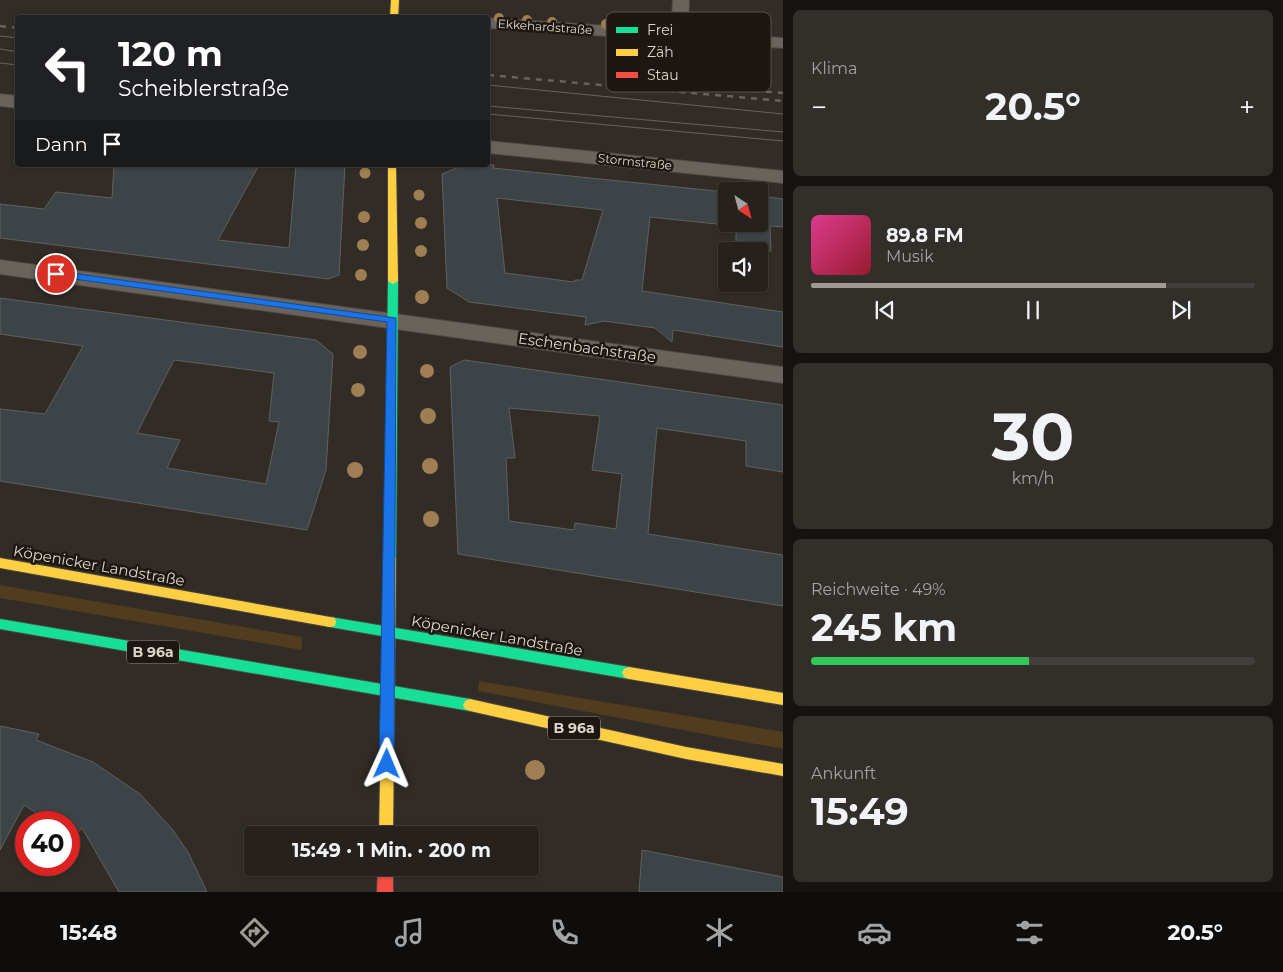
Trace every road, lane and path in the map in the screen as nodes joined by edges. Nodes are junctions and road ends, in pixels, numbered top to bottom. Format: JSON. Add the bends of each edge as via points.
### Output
{"nodes":[{"id":1,"x":395,"y":0,"type":"edge"},
{"id":2,"x":395,"y":15,"type":"edge"},
{"id":3,"x":490,"y":24,"type":"edge"},
{"id":4,"x":606,"y":31,"type":"edge"},
{"id":5,"x":0,"y":100,"type":"edge"},
{"id":6,"x":15,"y":102,"type":"edge"},
{"id":7,"x":490,"y":147,"type":"edge"},
{"id":8,"x":392,"y":167,"type":"edge"},
{"id":9,"x":783,"y":177,"type":"edge"},
{"id":10,"x":0,"y":267,"type":"edge"},
{"id":11,"x":392,"y":320,"type":"junction"},
{"id":12,"x":783,"y":375,"type":"edge"},
{"id":13,"x":0,"y":563,"type":"edge"},
{"id":14,"x":0,"y":624,"type":"edge"},
{"id":15,"x":388,"y":632,"type":"junction"},
{"id":16,"x":388,"y":691,"type":"junction"},
{"id":17,"x":783,"y":700,"type":"edge"},
{"id":18,"x":783,"y":770,"type":"edge"},
{"id":19,"x":386,"y":826,"type":"edge"},
{"id":20,"x":386,"y":876,"type":"edge"},
{"id":21,"x":385,"y":892,"type":"edge"}],
"edges":[{"from":1,"to":2,"type":"main road"},
{"from":3,"to":4,"type":"street","name":"Ekkehardstraße"},
{"from":5,"to":6,"type":"street"},
{"from":7,"to":9,"type":"street","name":"Stormstraße"},
{"from":8,"to":11,"type":"main road"},
{"from":10,"to":11,"type":"street","name":"Eschenbachstraße"},
{"from":11,"to":12,"type":"street","name":"Eschenbachstraße"},
{"from":11,"to":15,"type":"main road"},
{"from":13,"to":15,"type":"main road","name":"Köpenicker Landstraße"},
{"from":14,"to":16,"type":"main road","number":"B 96a"},
{"from":15,"to":16,"type":"main road"},
{"from":15,"to":17,"type":"main road","name":"Köpenicker Landstraße"},
{"from":16,"to":18,"type":"main road","number":"B 96a"},
{"from":16,"to":19,"type":"main road"},
{"from":20,"to":21,"type":"main road"}]}
